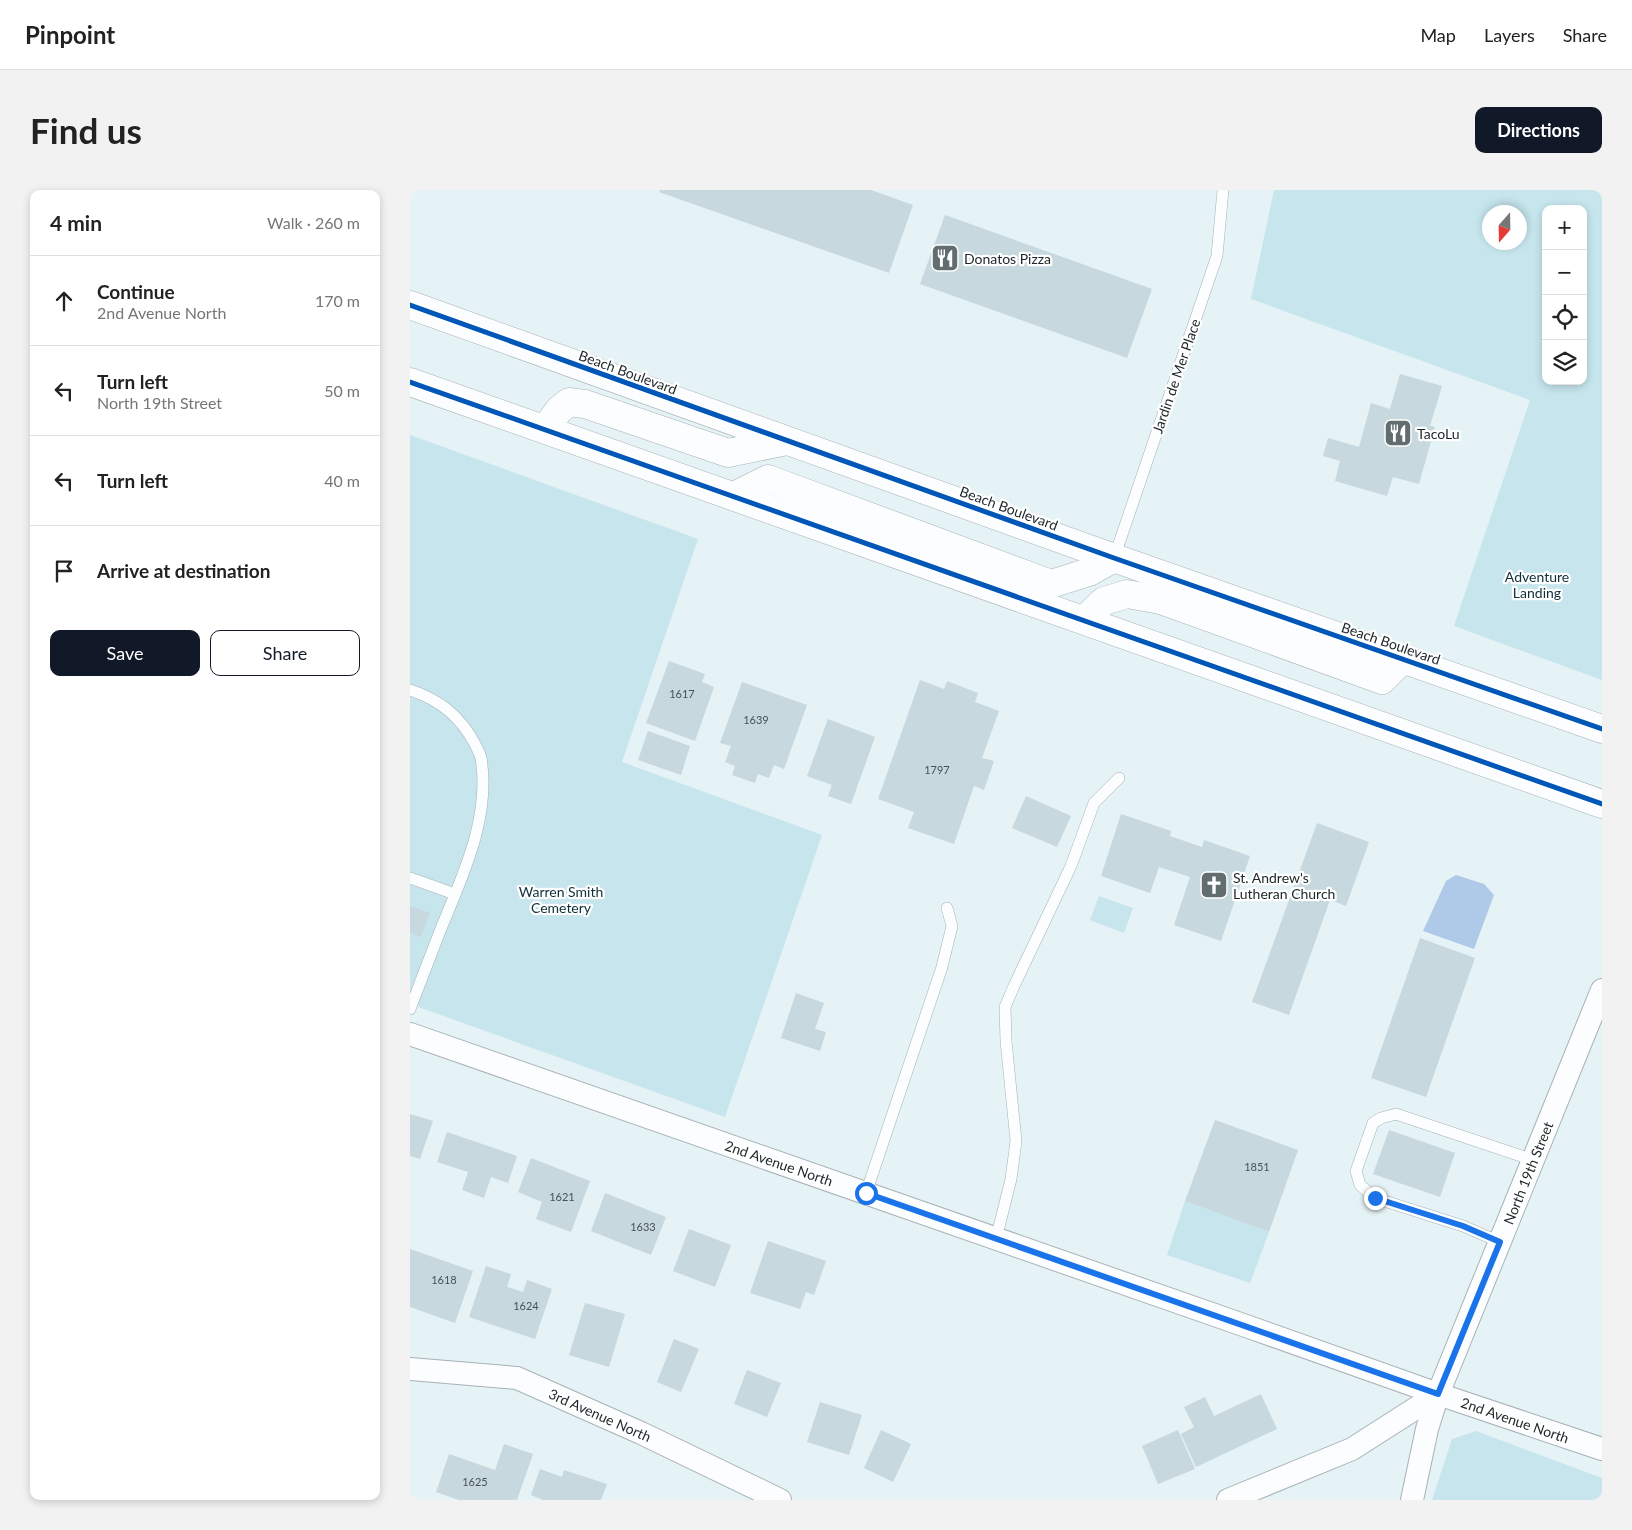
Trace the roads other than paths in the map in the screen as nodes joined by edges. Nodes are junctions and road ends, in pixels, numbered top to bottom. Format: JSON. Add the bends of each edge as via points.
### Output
{"nodes":[{"id":1,"x":1223,"y":190,"type":"edge"},
{"id":2,"x":410,"y":305,"type":"edge"},
{"id":3,"x":410,"y":382,"type":"edge"},
{"id":4,"x":545,"y":430,"type":"junction"},
{"id":5,"x":788,"y":441,"type":"junction"},
{"id":6,"x":734,"y":496,"type":"junction"},
{"id":7,"x":1114,"y":558,"type":"junction"},
{"id":8,"x":1084,"y":620,"type":"junction"},
{"id":9,"x":1404,"y":659,"type":"junction"},
{"id":10,"x":410,"y":690,"type":"edge"},
{"id":11,"x":1602,"y":729,"type":"edge"},
{"id":12,"x":1118,"y":778,"type":"dead end"},
{"id":13,"x":1602,"y":804,"type":"edge"},
{"id":14,"x":410,"y":878,"type":"edge"},
{"id":15,"x":455,"y":894,"type":"junction"},
{"id":16,"x":947,"y":908,"type":"dead end"},
{"id":17,"x":1602,"y":990,"type":"edge"},
{"id":18,"x":410,"y":1009,"type":"edge"},
{"id":19,"x":410,"y":1034,"type":"edge"},
{"id":20,"x":1534,"y":1160,"type":"junction"},
{"id":21,"x":866,"y":1193,"type":"junction"},
{"id":22,"x":996,"y":1239,"type":"junction"},
{"id":23,"x":1500,"y":1242,"type":"junction"},
{"id":24,"x":410,"y":1369,"type":"edge"},
{"id":25,"x":1438,"y":1394,"type":"junction"},
{"id":26,"x":1602,"y":1449,"type":"edge"},
{"id":27,"x":780,"y":1500,"type":"edge"},
{"id":28,"x":1228,"y":1500,"type":"edge"},
{"id":29,"x":1412,"y":1500,"type":"edge"}],
"edges":[{"from":1,"to":7,"type":"lane","name":"Jardin de Mer Place","via":[[1217,256]]},
{"from":2,"to":5,"type":"highway","name":"Beach Boulevard"},
{"from":3,"to":4,"type":"highway"},
{"from":4,"to":5,"type":"highway","via":[[558,410],[569,402],[586,404],[728,453]]},
{"from":4,"to":6,"type":"highway"},
{"from":5,"to":7,"type":"highway","name":"Beach Boulevard"},
{"from":6,"to":7,"type":"highway","via":[[768,479],[1052,584],[1089,572]]},
{"from":6,"to":8,"type":"highway"},
{"from":7,"to":9,"type":"highway","name":"Beach Boulevard"},
{"from":8,"to":9,"type":"highway","via":[[1104,601],[1127,594],[1161,600],[1382,680]]},
{"from":8,"to":13,"type":"highway"},
{"from":9,"to":11,"type":"highway","name":"Beach Boulevard"},
{"from":10,"to":15,"type":"lane","via":[[450,710],[468,731],[481,756],[482,784],[476,836]]},
{"from":12,"to":22,"type":"lane","via":[[1094,803],[1071,866],[1006,1007],[1006,1041],[1016,1141],[1012,1179]]},
{"from":14,"to":15,"type":"lane"},
{"from":15,"to":18,"type":"lane"},
{"from":16,"to":21,"type":"lane","via":[[952,926],[942,967]]},
{"from":17,"to":20,"type":"street","name":"North 19th Street"},
{"from":19,"to":21,"type":"street","name":"2nd Avenue North"},
{"from":20,"to":23,"type":"street","name":"North 19th Street"},
{"from":20,"to":23,"type":"lane","via":[[1396,1114],[1373,1123],[1356,1171],[1360,1185],[1375,1198],[1463,1226]]},
{"from":21,"to":22,"type":"street","name":"2nd Avenue North"},
{"from":22,"to":25,"type":"street","name":"2nd Avenue North"},
{"from":23,"to":25,"type":"street","name":"North 19th Street"},
{"from":24,"to":27,"type":"street","name":"3rd Avenue North","via":[[517,1378]]},
{"from":25,"to":26,"type":"street","name":"2nd Avenue North"},
{"from":25,"to":28,"type":"street","via":[[1352,1449]]},
{"from":25,"to":29,"type":"street","name":"North 19th Street"}]}
